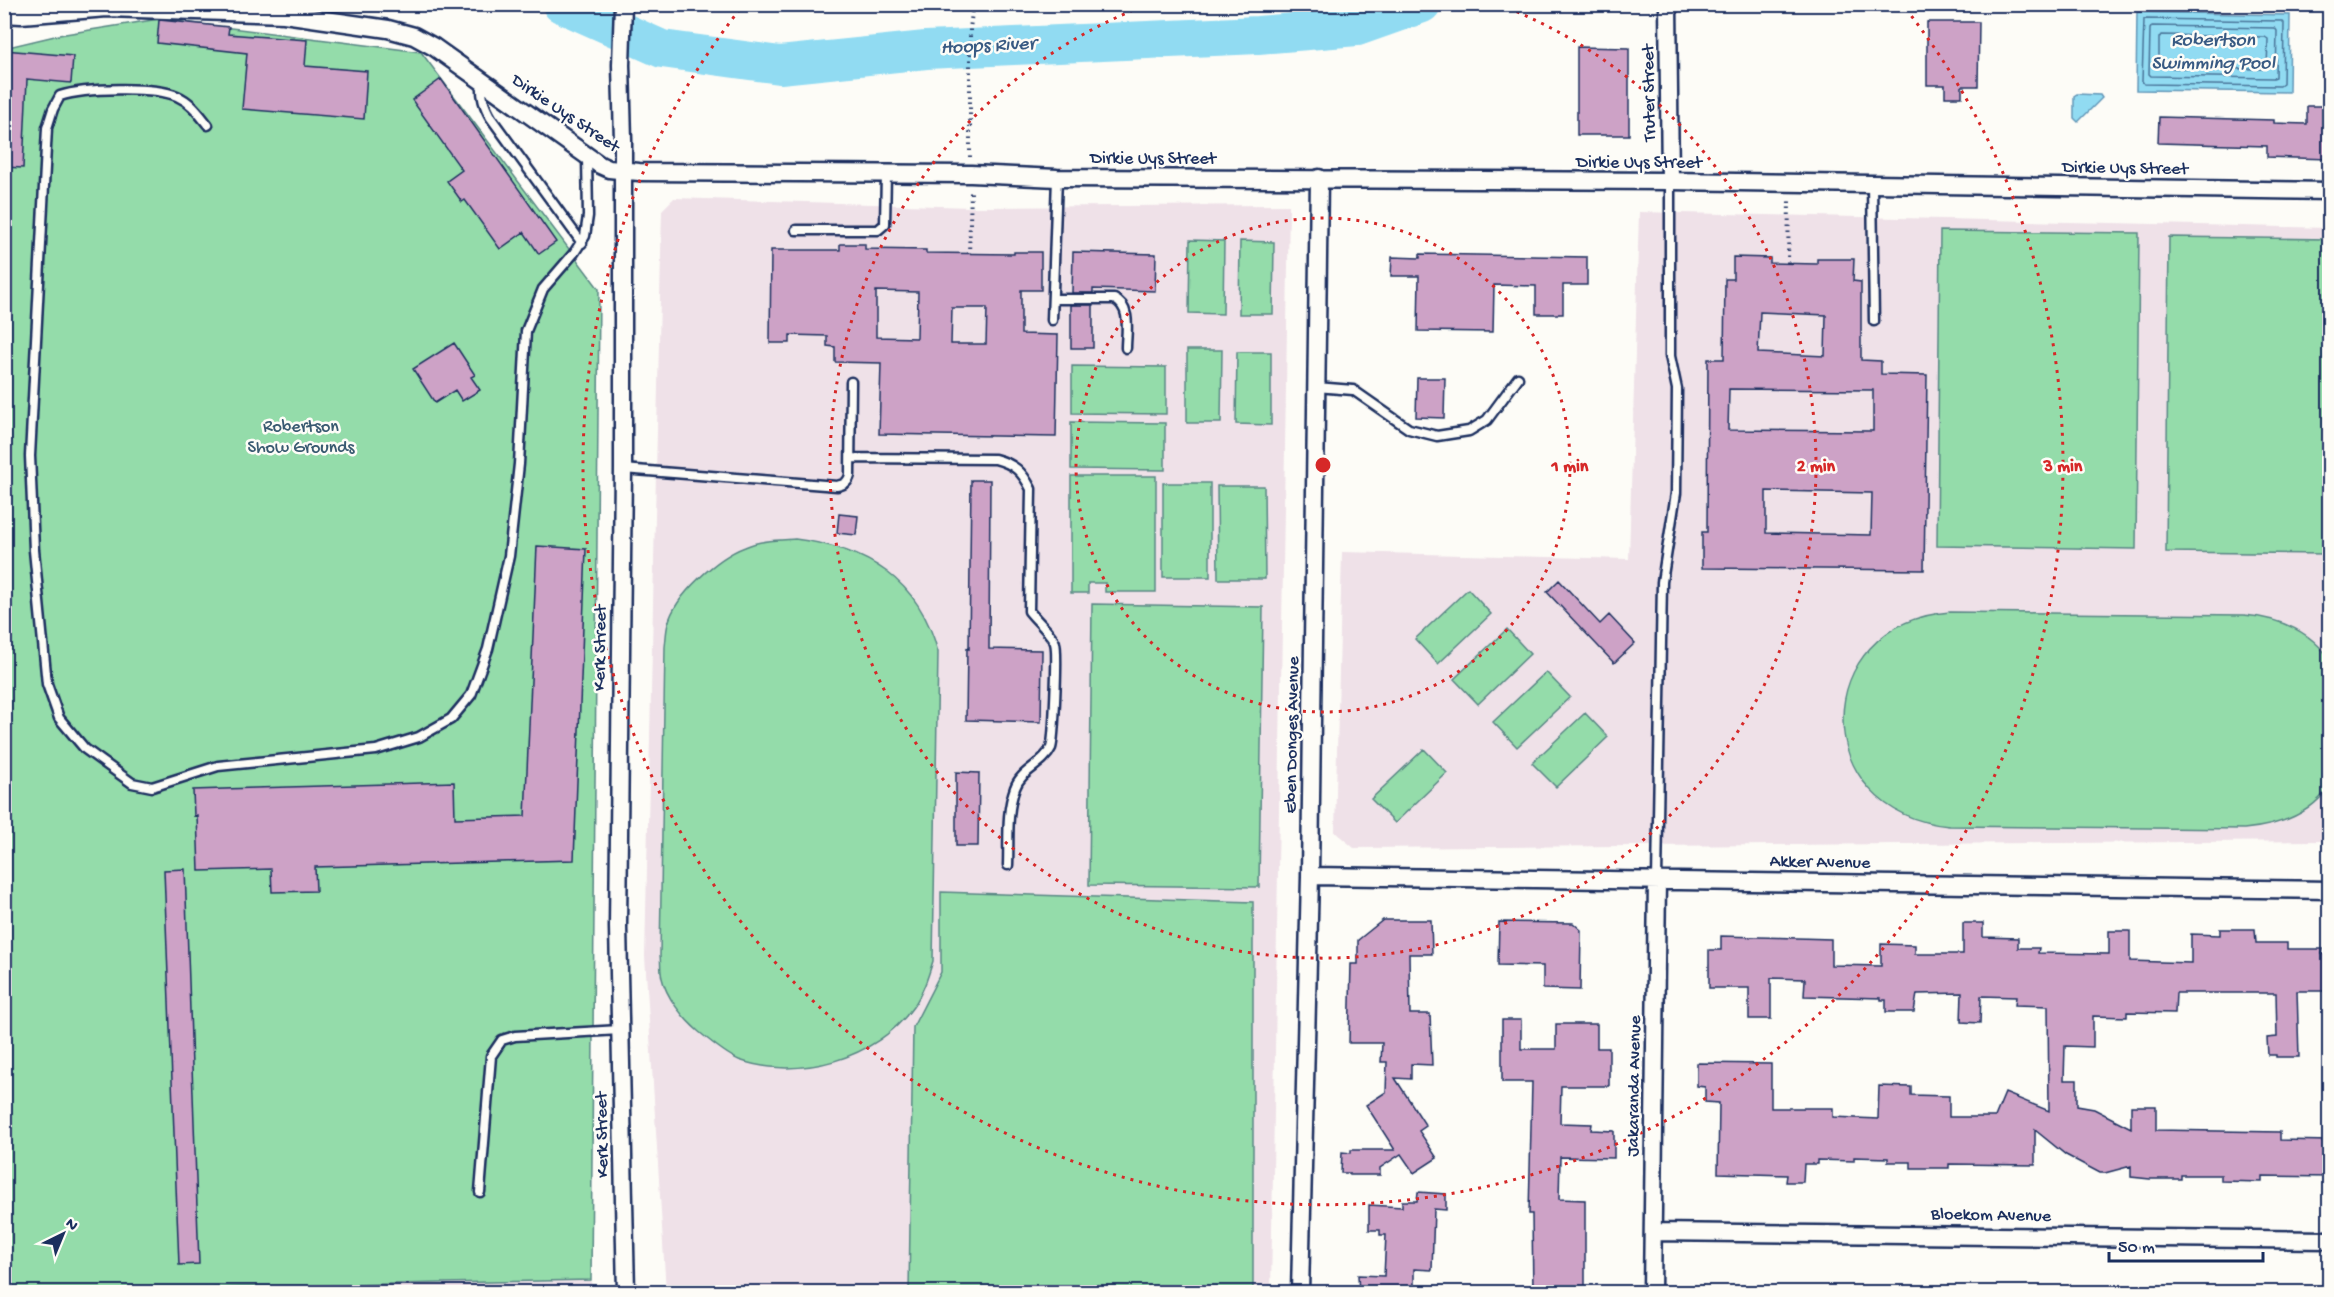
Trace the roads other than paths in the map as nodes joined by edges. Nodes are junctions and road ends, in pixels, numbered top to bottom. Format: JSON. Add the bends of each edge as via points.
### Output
{"nodes":[{"id":1,"x":623,"y":4,"type":"edge"},
{"id":2,"x":1668,"y":4,"type":"edge"},
{"id":3,"x":284,"y":9,"type":"edge"},
{"id":4,"x":13,"y":15,"type":"edge"},
{"id":5,"x":4,"y":25,"type":"edge"},
{"id":6,"x":482,"y":82,"type":"junction"},
{"id":7,"x":208,"y":125,"type":"dead end"},
{"id":8,"x":587,"y":156,"type":"junction"},
{"id":9,"x":623,"y":171,"type":"junction"},
{"id":10,"x":886,"y":174,"type":"junction"},
{"id":11,"x":1057,"y":178,"type":"junction"},
{"id":12,"x":1319,"y":178,"type":"junction"},
{"id":13,"x":1670,"y":181,"type":"junction"},
{"id":14,"x":1872,"y":184,"type":"junction"},
{"id":15,"x":2330,"y":191,"type":"edge"},
{"id":16,"x":795,"y":230,"type":"dead end"},
{"id":17,"x":582,"y":243,"type":"junction"},
{"id":18,"x":1053,"y":299,"type":"junction"},
{"id":19,"x":1052,"y":320,"type":"dead end"},
{"id":20,"x":1874,"y":321,"type":"dead end"},
{"id":21,"x":1126,"y":348,"type":"dead end"},
{"id":22,"x":1518,"y":378,"type":"dead end"},
{"id":23,"x":851,"y":382,"type":"dead end"},
{"id":24,"x":1316,"y":387,"type":"junction"},
{"id":25,"x":851,"y":458,"type":"junction"},
{"id":26,"x":623,"y":469,"type":"junction"},
{"id":27,"x":1008,"y":865,"type":"dead end"},
{"id":28,"x":1310,"y":876,"type":"junction"},
{"id":29,"x":1657,"y":880,"type":"junction"},
{"id":30,"x":2330,"y":890,"type":"edge"},
{"id":31,"x":620,"y":1030,"type":"junction"},
{"id":32,"x":480,"y":1192,"type":"dead end"},
{"id":33,"x":1653,"y":1232,"type":"junction"},
{"id":34,"x":2330,"y":1240,"type":"edge"},
{"id":35,"x":626,"y":1293,"type":"edge"},
{"id":36,"x":1300,"y":1293,"type":"edge"},
{"id":37,"x":1652,"y":1293,"type":"edge"}],
"edges":[{"from":1,"to":9,"type":"street","name":"Kerk Street"},
{"from":2,"to":13,"type":"street","name":"Truter Street"},
{"from":3,"to":4,"type":"street","name":"Dirkie Uys Street","via":[[107,8]]},
{"from":3,"to":6,"type":"street","name":"Dirkie Uys Street","via":[[414,36]]},
{"from":4,"to":5,"type":"street","name":"Dirkie Uys Street"},
{"from":6,"to":8,"type":"street","name":"Dirkie Uys Street"},
{"from":6,"to":17,"type":"lane","via":[[483,105],[491,118]]},
{"from":7,"to":17,"type":"lane","via":[[191,104],[149,90],[60,96],[47,128],[30,456],[34,550],[47,684],[59,718],[71,735],[106,767],[132,783],[152,787],[218,766],[376,750],[419,737],[452,718],[471,695],[488,649],[509,556],[519,464],[526,331],[543,289]]},
{"from":8,"to":9,"type":"street","name":"Dirkie Uys Street","via":[[609,169]]},
{"from":8,"to":17,"type":"lane","via":[[588,216]]},
{"from":9,"to":10,"type":"street","name":"Dirkie Uys Street"},
{"from":9,"to":26,"type":"street","name":"Kerk Street"},
{"from":10,"to":11,"type":"street","name":"Dirkie Uys Street"},
{"from":10,"to":16,"type":"lane","via":[[882,228]]},
{"from":11,"to":12,"type":"street","name":"Dirkie Uys Street"},
{"from":11,"to":18,"type":"lane"},
{"from":12,"to":13,"type":"street","name":"Dirkie Uys Street"},
{"from":12,"to":24,"type":"street","name":"Eben Donges Avenue"},
{"from":13,"to":14,"type":"street","name":"Dirkie Uys Street"},
{"from":13,"to":29,"type":"lane","via":[[1670,356],[1677,389],[1676,493],[1662,582]]},
{"from":14,"to":15,"type":"street","name":"Dirkie Uys Street"},
{"from":14,"to":20,"type":"lane"},
{"from":18,"to":19,"type":"lane"},
{"from":18,"to":21,"type":"lane","via":[[1119,301],[1126,311]]},
{"from":22,"to":24,"type":"lane","via":[[1487,420],[1469,430],[1445,435],[1409,429],[1353,390]]},
{"from":23,"to":25,"type":"lane"},
{"from":24,"to":28,"type":"street","name":"Eben Donges Avenue"},
{"from":25,"to":26,"type":"lane","via":[[849,481],[837,486]]},
{"from":25,"to":27,"type":"lane","via":[[995,459],[1012,464],[1031,489],[1029,611],[1055,640],[1057,656],[1052,747],[1015,785],[1009,809]]},
{"from":26,"to":31,"type":"street","name":"Kerk Street"},
{"from":28,"to":29,"type":"street","name":"Akker Avenue"},
{"from":28,"to":36,"type":"street","name":"Eben Donges Avenue"},
{"from":29,"to":30,"type":"street","name":"Akker Avenue"},
{"from":29,"to":33,"type":"street","name":"Jakaranda Avenue"},
{"from":31,"to":32,"type":"lane","via":[[502,1040],[491,1056]]},
{"from":31,"to":35,"type":"street","name":"Kerk Street"},
{"from":33,"to":34,"type":"street","name":"Bloekom Avenue"},
{"from":33,"to":37,"type":"street","name":"Jakaranda Avenue"}]}
